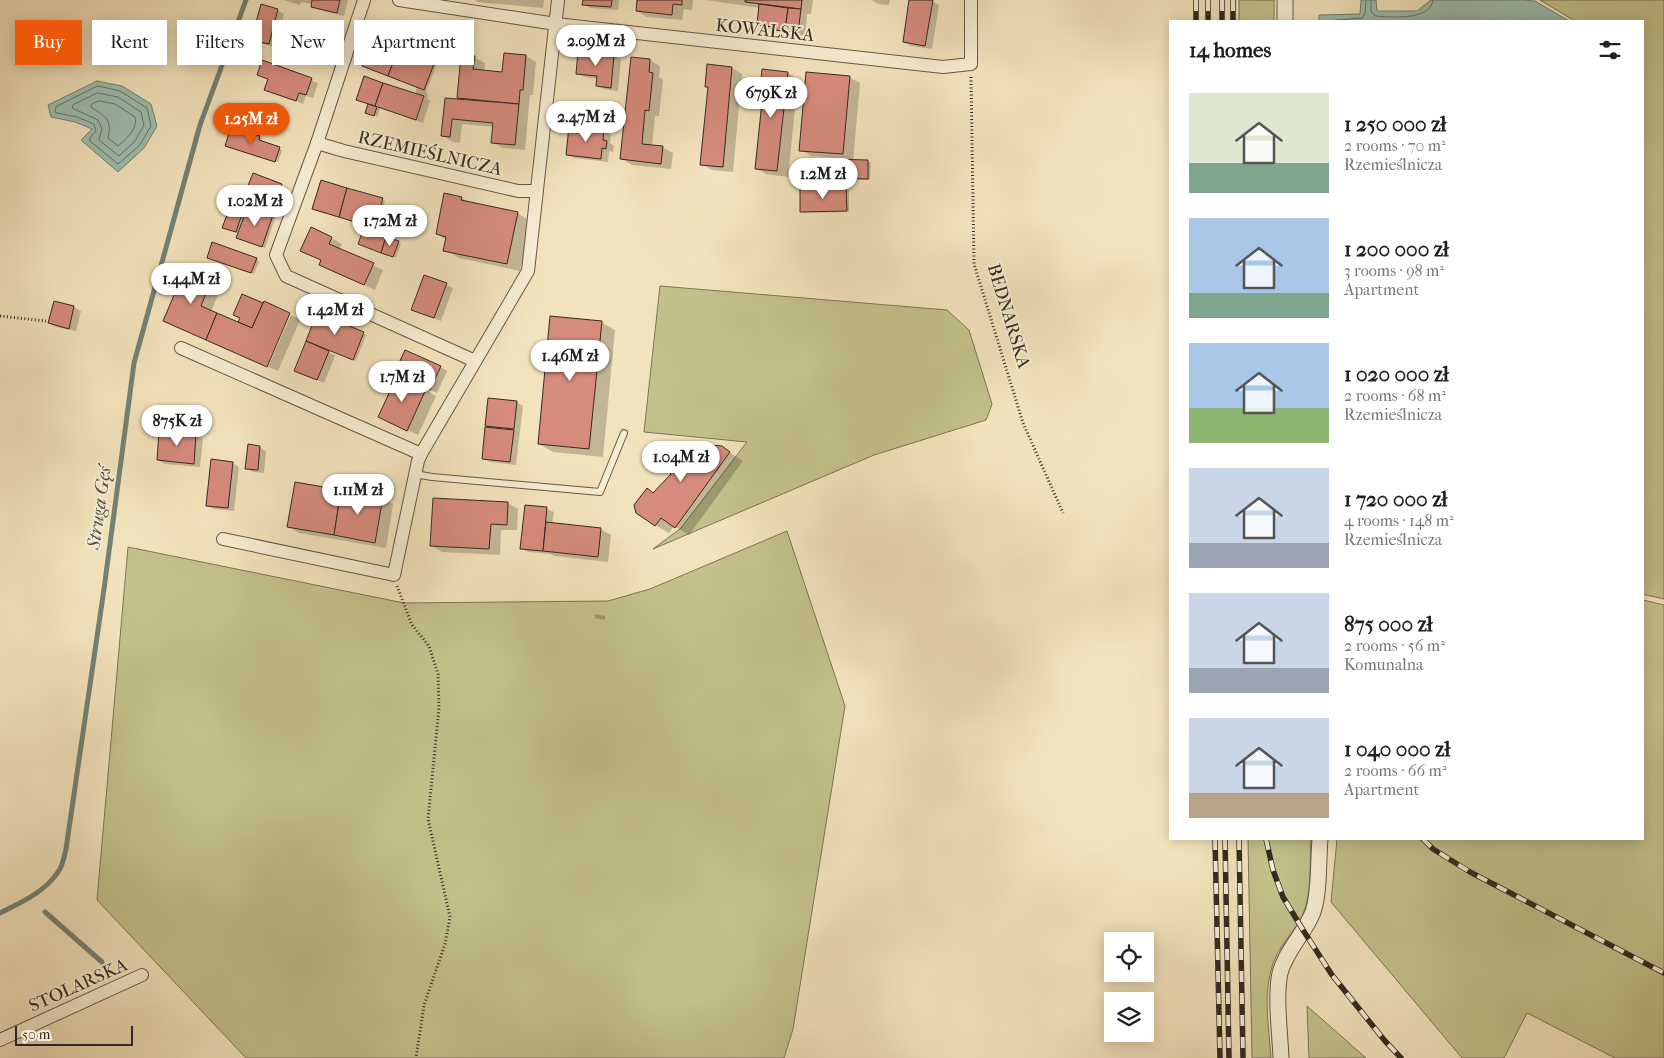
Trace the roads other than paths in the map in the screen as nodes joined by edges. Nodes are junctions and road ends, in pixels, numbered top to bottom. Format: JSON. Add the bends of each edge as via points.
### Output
{"nodes":[{"id":1,"x":364,"y":0,"type":"edge"},
{"id":2,"x":398,"y":0,"type":"edge"},
{"id":3,"x":558,"y":0,"type":"edge"},
{"id":4,"x":971,"y":0,"type":"edge"},
{"id":5,"x":1285,"y":0,"type":"edge"},
{"id":6,"x":1285,"y":20,"type":"edge"},
{"id":7,"x":556,"y":24,"type":"junction"},
{"id":8,"x":318,"y":143,"type":"junction"},
{"id":9,"x":537,"y":191,"type":"junction"},
{"id":10,"x":181,"y":348,"type":"dead end"},
{"id":11,"x":475,"y":360,"type":"junction"},
{"id":12,"x":624,"y":433,"type":"dead end"},
{"id":13,"x":420,"y":454,"type":"junction"},
{"id":14,"x":415,"y":474,"type":"junction"},
{"id":15,"x":223,"y":539,"type":"dead end"},
{"id":16,"x":1320,"y":840,"type":"edge"},
{"id":17,"x":142,"y":976,"type":"dead end"},
{"id":18,"x":0,"y":1040,"type":"edge"},
{"id":19,"x":1281,"y":1058,"type":"edge"}],
"edges":[{"from":1,"to":8,"type":"street"},
{"from":2,"to":7,"type":"street"},
{"from":3,"to":7,"type":"street"},
{"from":4,"to":7,"type":"street","name":"KOWALSKA","via":[[971,64],[943,67]]},
{"from":5,"to":6,"type":"street"},
{"from":7,"to":9,"type":"street"},
{"from":8,"to":9,"type":"street","name":"RZEMIEŚLNICZA","via":[[508,188]]},
{"from":8,"to":11,"type":"street","via":[[276,255],[286,276]]},
{"from":9,"to":11,"type":"street","via":[[528,271]]},
{"from":10,"to":13,"type":"street"},
{"from":11,"to":13,"type":"street"},
{"from":12,"to":14,"type":"lane","via":[[600,492]]},
{"from":13,"to":14,"type":"street"},
{"from":14,"to":15,"type":"street","via":[[394,575]]},
{"from":16,"to":19,"type":"street","via":[[1312,912],[1280,972]]},
{"from":17,"to":18,"type":"street","name":"STOLARSKA"}]}
